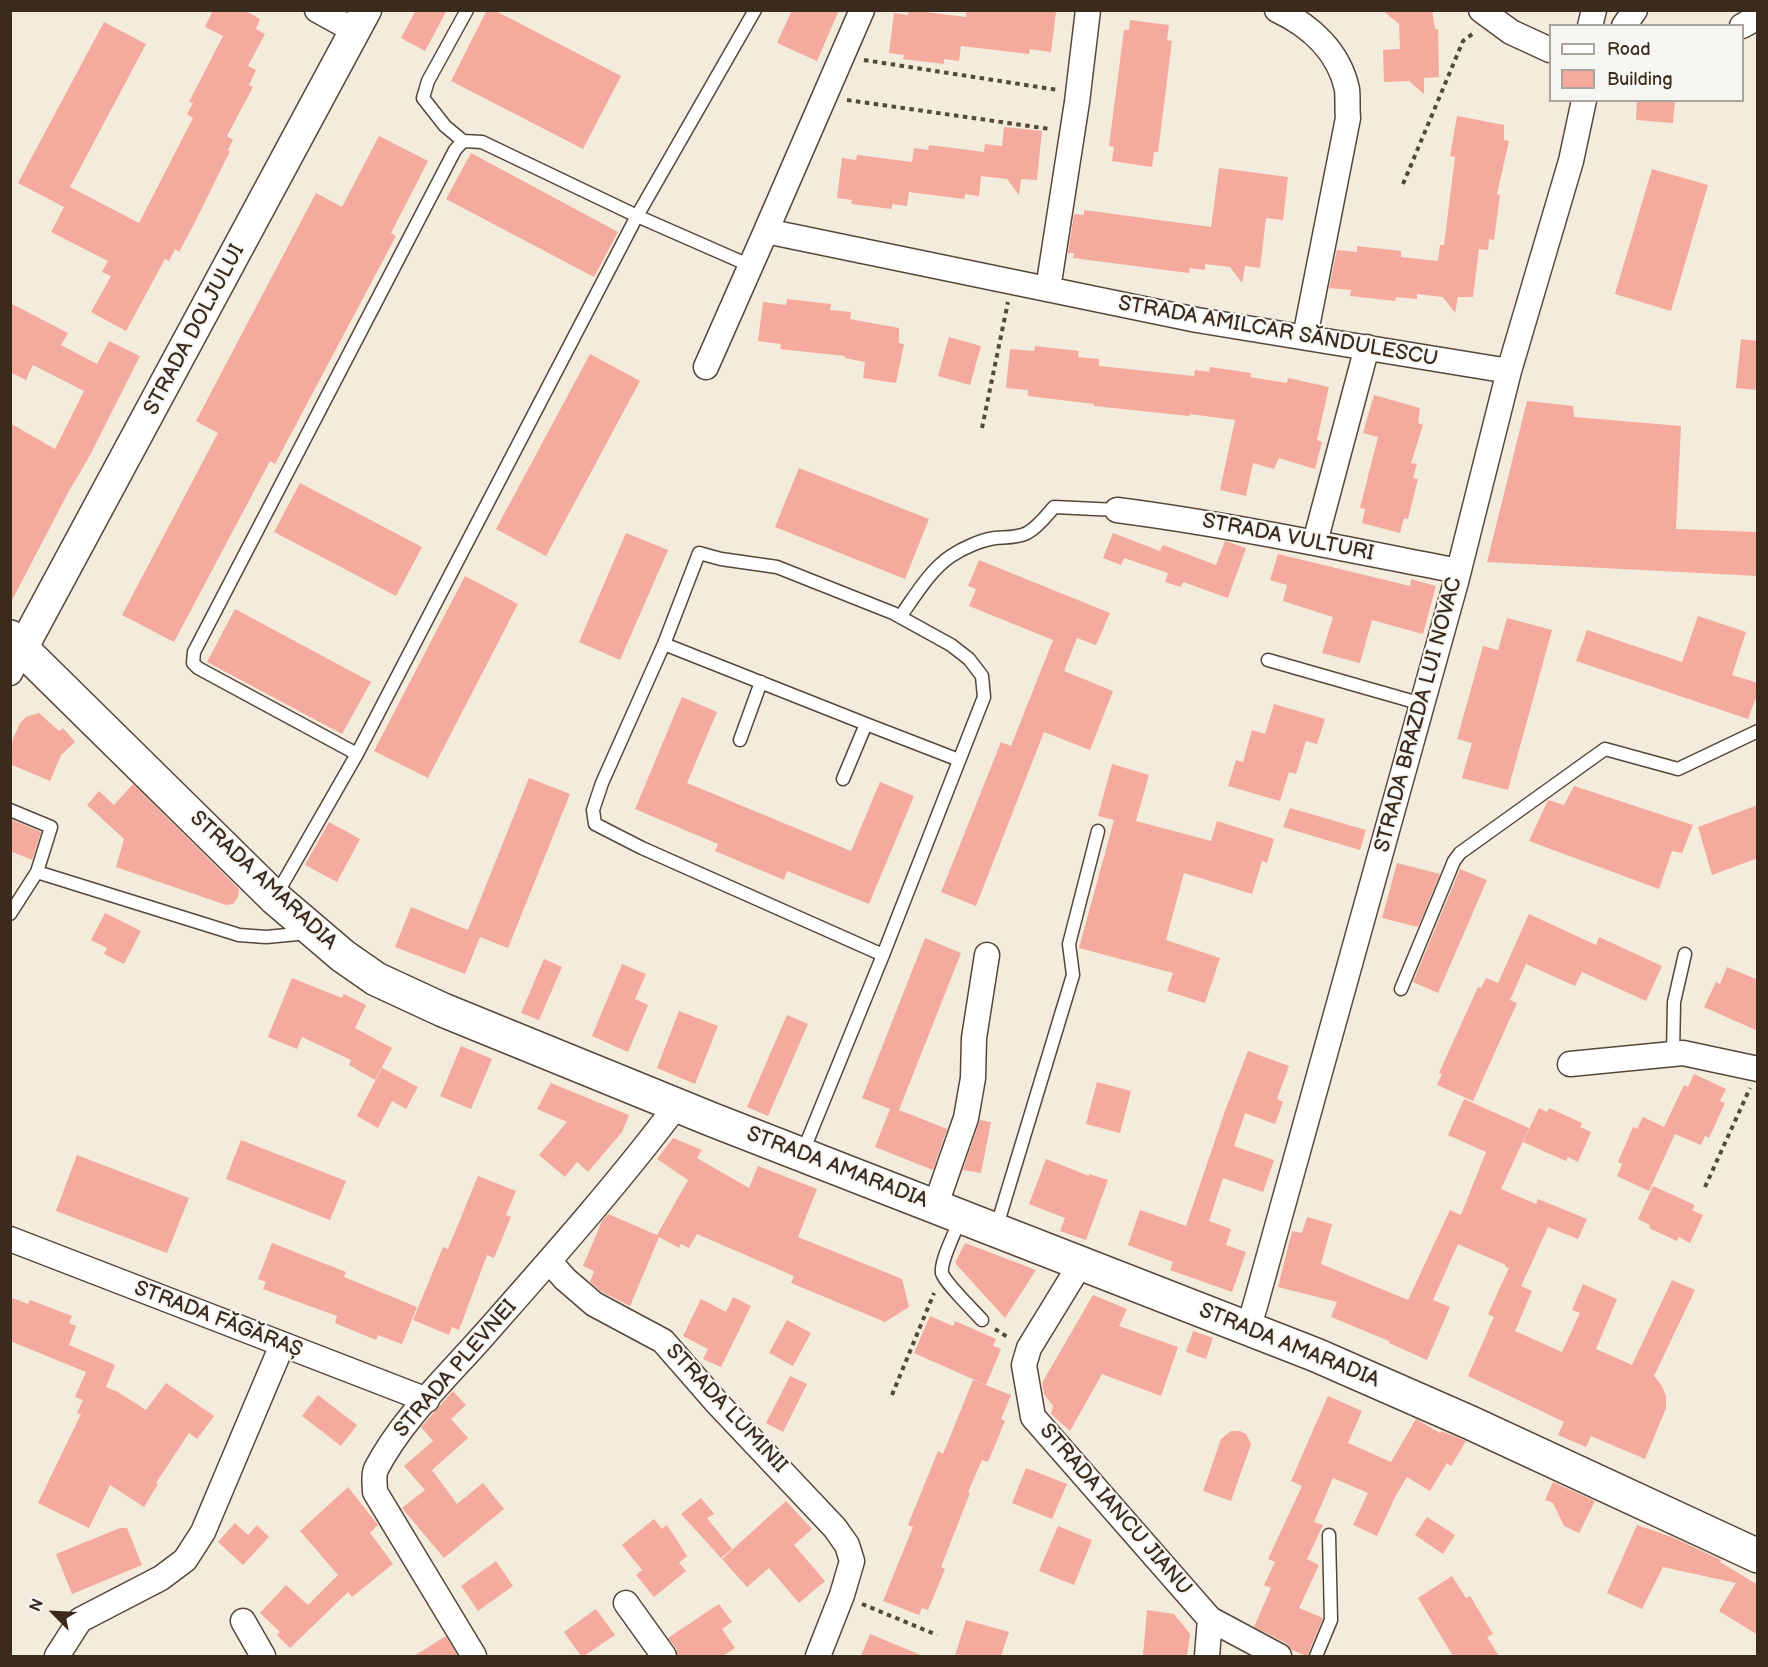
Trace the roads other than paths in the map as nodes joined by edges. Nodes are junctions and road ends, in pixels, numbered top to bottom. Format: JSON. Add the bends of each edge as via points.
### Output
{"nodes":[{"id":1,"x":317,"y":10,"type":"edge"},
{"id":2,"x":467,"y":10,"type":"edge"},
{"id":3,"x":755,"y":10,"type":"edge"},
{"id":4,"x":862,"y":10,"type":"edge"},
{"id":5,"x":1088,"y":10,"type":"edge"},
{"id":6,"x":1277,"y":10,"type":"edge"},
{"id":7,"x":1635,"y":10,"type":"edge"},
{"id":8,"x":1487,"y":15,"type":"edge"},
{"id":9,"x":1758,"y":17,"type":"edge"},
{"id":10,"x":361,"y":21,"type":"edge"},
{"id":11,"x":1625,"y":24,"type":"edge"},
{"id":12,"x":1744,"y":25,"type":"edge"},
{"id":13,"x":1549,"y":49,"type":"edge"},
{"id":14,"x":1584,"y":102,"type":"edge"},
{"id":15,"x":463,"y":141,"type":"junction"},
{"id":16,"x":637,"y":216,"type":"junction"},
{"id":17,"x":766,"y":231,"type":"junction"},
{"id":18,"x":751,"y":266,"type":"junction"},
{"id":19,"x":1048,"y":289,"type":"junction"},
{"id":20,"x":1305,"y":337,"type":"junction"},
{"id":21,"x":1367,"y":347,"type":"junction"},
{"id":22,"x":706,"y":367,"type":"dead end"},
{"id":23,"x":1509,"y":371,"type":"junction"},
{"id":24,"x":1117,"y":510,"type":"joint"},
{"id":25,"x":1315,"y":542,"type":"junction"},
{"id":26,"x":1458,"y":571,"type":"junction"},
{"id":27,"x":900,"y":616,"type":"junction"},
{"id":28,"x":664,"y":644,"type":"junction"},
{"id":29,"x":14,"y":653,"type":"edge"},
{"id":30,"x":1268,"y":660,"type":"dead end"},
{"id":31,"x":761,"y":682,"type":"junction"},
{"id":32,"x":1422,"y":704,"type":"junction"},
{"id":33,"x":866,"y":724,"type":"junction"},
{"id":34,"x":1758,"y":731,"type":"edge"},
{"id":35,"x":740,"y":740,"type":"dead end"},
{"id":36,"x":357,"y":754,"type":"junction"},
{"id":37,"x":959,"y":760,"type":"junction"},
{"id":38,"x":843,"y":779,"type":"dead end"},
{"id":39,"x":10,"y":810,"type":"edge"},
{"id":40,"x":1098,"y":831,"type":"dead end"},
{"id":41,"x":37,"y":872,"type":"junction"},
{"id":42,"x":275,"y":898,"type":"junction"},
{"id":43,"x":10,"y":914,"type":"edge"},
{"id":44,"x":315,"y":932,"type":"junction"},
{"id":45,"x":1685,"y":954,"type":"dead end"},
{"id":46,"x":883,"y":955,"type":"junction"},
{"id":47,"x":987,"y":955,"type":"dead end"},
{"id":48,"x":1401,"y":988,"type":"dead end"},
{"id":49,"x":1672,"y":1054,"type":"junction"},
{"id":50,"x":1570,"y":1064,"type":"dead end"},
{"id":51,"x":1755,"y":1075,"type":"edge"},
{"id":52,"x":677,"y":1105,"type":"junction"},
{"id":53,"x":801,"y":1155,"type":"junction"},
{"id":54,"x":948,"y":1212,"type":"junction"},
{"id":55,"x":996,"y":1230,"type":"junction"},
{"id":56,"x":10,"y":1239,"type":"edge"},
{"id":57,"x":549,"y":1261,"type":"junction"},
{"id":58,"x":1081,"y":1263,"type":"junction"},
{"id":59,"x":982,"y":1320,"type":"road end"},
{"id":60,"x":1248,"y":1328,"type":"junction"},
{"id":61,"x":282,"y":1345,"type":"junction"},
{"id":62,"x":427,"y":1400,"type":"junction"},
{"id":63,"x":1329,"y":1535,"type":"dead end"},
{"id":64,"x":1756,"y":1550,"type":"edge"},
{"id":65,"x":626,"y":1603,"type":"dead end"},
{"id":66,"x":1210,"y":1619,"type":"junction"},
{"id":67,"x":243,"y":1621,"type":"dead end"},
{"id":68,"x":57,"y":1656,"type":"edge"},
{"id":69,"x":263,"y":1656,"type":"edge"},
{"id":70,"x":474,"y":1656,"type":"edge"},
{"id":71,"x":664,"y":1656,"type":"edge"},
{"id":72,"x":818,"y":1656,"type":"edge"},
{"id":73,"x":1207,"y":1656,"type":"edge"},
{"id":74,"x":1279,"y":1656,"type":"edge"},
{"id":75,"x":1316,"y":1656,"type":"edge"}],
"edges":[{"from":1,"to":10,"type":"street"},
{"from":2,"to":15,"type":"lane","via":[[428,81],[423,98]]},
{"from":3,"to":16,"type":"lane"},
{"from":4,"to":17,"type":"street"},
{"from":5,"to":19,"type":"street"},
{"from":6,"to":20,"type":"street","via":[[1310,30],[1335,56],[1347,89],[1348,118]]},
{"from":7,"to":11,"type":"street"},
{"from":8,"to":13,"type":"street","via":[[1531,43]]},
{"from":9,"to":12,"type":"street"},
{"from":10,"to":29,"type":"street","name":"STRADA DOLJULUI"},
{"from":14,"to":23,"type":"street","name":"STRADA BRAZDA LUI NOVAC","via":[[1571,161]]},
{"from":15,"to":16,"type":"lane","via":[[482,142]]},
{"from":15,"to":36,"type":"lane","via":[[454,150],[194,652],[198,668]]},
{"from":16,"to":18,"type":"lane"},
{"from":16,"to":36,"type":"lane"},
{"from":17,"to":18,"type":"street"},
{"from":17,"to":19,"type":"street","name":"STRADA AMILCAR SĂNDULESCU"},
{"from":18,"to":22,"type":"street"},
{"from":19,"to":20,"type":"street","name":"STRADA AMILCAR SĂNDULESCU","via":[[1197,321]]},
{"from":20,"to":21,"type":"street","name":"STRADA AMILCAR SĂNDULESCU"},
{"from":21,"to":23,"type":"street","name":"STRADA AMILCAR SĂNDULESCU"},
{"from":21,"to":25,"type":"street"},
{"from":23,"to":26,"type":"street","name":"STRADA BRAZDA LUI NOVAC"},
{"from":24,"to":25,"type":"street","name":"STRADA VULTURI"},
{"from":24,"to":27,"type":"lane","via":[[1054,507],[1026,533],[993,538],[950,556]]},
{"from":25,"to":26,"type":"street","name":"STRADA VULTURI"},
{"from":26,"to":32,"type":"street","name":"STRADA BRAZDA LUI NOVAC"},
{"from":27,"to":28,"type":"lane","via":[[777,567],[699,553]]},
{"from":27,"to":37,"type":"lane","via":[[951,645],[982,676],[984,696]]},
{"from":28,"to":31,"type":"lane"},
{"from":28,"to":46,"type":"lane","via":[[602,783],[593,810],[595,824]]},
{"from":29,"to":42,"type":"main road","name":"STRADA AMARADIA"},
{"from":30,"to":32,"type":"lane"},
{"from":31,"to":33,"type":"lane"},
{"from":31,"to":35,"type":"lane"},
{"from":32,"to":60,"type":"street","name":"STRADA BRAZDA LUI NOVAC"},
{"from":33,"to":37,"type":"lane"},
{"from":33,"to":38,"type":"lane"},
{"from":34,"to":48,"type":"lane","via":[[1678,769],[1605,749],[1575,770],[1460,853]]},
{"from":36,"to":42,"type":"lane"},
{"from":37,"to":46,"type":"lane"},
{"from":39,"to":41,"type":"lane","via":[[51,827]]},
{"from":40,"to":55,"type":"lane","via":[[1069,944],[1073,975]]},
{"from":41,"to":43,"type":"lane"},
{"from":41,"to":44,"type":"lane","via":[[239,935],[266,937]]},
{"from":42,"to":44,"type":"main road","name":"STRADA AMARADIA"},
{"from":44,"to":52,"type":"main road","name":"STRADA AMARADIA","via":[[376,979],[404,993]]},
{"from":45,"to":49,"type":"lane","via":[[1674,1002]]},
{"from":46,"to":53,"type":"lane"},
{"from":47,"to":54,"type":"street","via":[[974,1038],[973,1078]]},
{"from":49,"to":50,"type":"street"},
{"from":49,"to":51,"type":"street","via":[[1683,1053]]},
{"from":52,"to":53,"type":"main road","name":"STRADA AMARADIA"},
{"from":52,"to":57,"type":"street","name":"STRADA PLEVNEI"},
{"from":53,"to":54,"type":"main road","name":"STRADA AMARADIA"},
{"from":54,"to":55,"type":"main road","name":"STRADA AMARADIA"},
{"from":54,"to":59,"type":"lane","via":[[942,1273]]},
{"from":55,"to":58,"type":"main road","name":"STRADA AMARADIA"},
{"from":56,"to":61,"type":"street","name":"STRADA FĂGĂRAȘ"},
{"from":57,"to":62,"type":"street","name":"STRADA PLEVNEI"},
{"from":57,"to":72,"type":"street","name":"STRADA LUMINII","via":[[594,1304],[663,1341],[847,1545],[852,1562]]},
{"from":58,"to":60,"type":"main road","name":"STRADA AMARADIA"},
{"from":58,"to":66,"type":"street","name":"STRADA IANCU JIANU","via":[[1029,1348],[1024,1365],[1033,1417]]},
{"from":60,"to":64,"type":"main road","name":"STRADA AMARADIA"},
{"from":61,"to":62,"type":"street","name":"STRADA FĂGĂRAȘ"},
{"from":61,"to":68,"type":"street","via":[[203,1532],[185,1560],[161,1578],[80,1620]]},
{"from":62,"to":70,"type":"street","name":"STRADA PLEVNEI","via":[[392,1443],[374,1473],[375,1492]]},
{"from":63,"to":75,"type":"lane","via":[[1331,1620]]},
{"from":65,"to":71,"type":"street"},
{"from":66,"to":73,"type":"street"},
{"from":66,"to":74,"type":"street","name":"STRADA IANCU JIANU"},
{"from":67,"to":69,"type":"street"}]}
